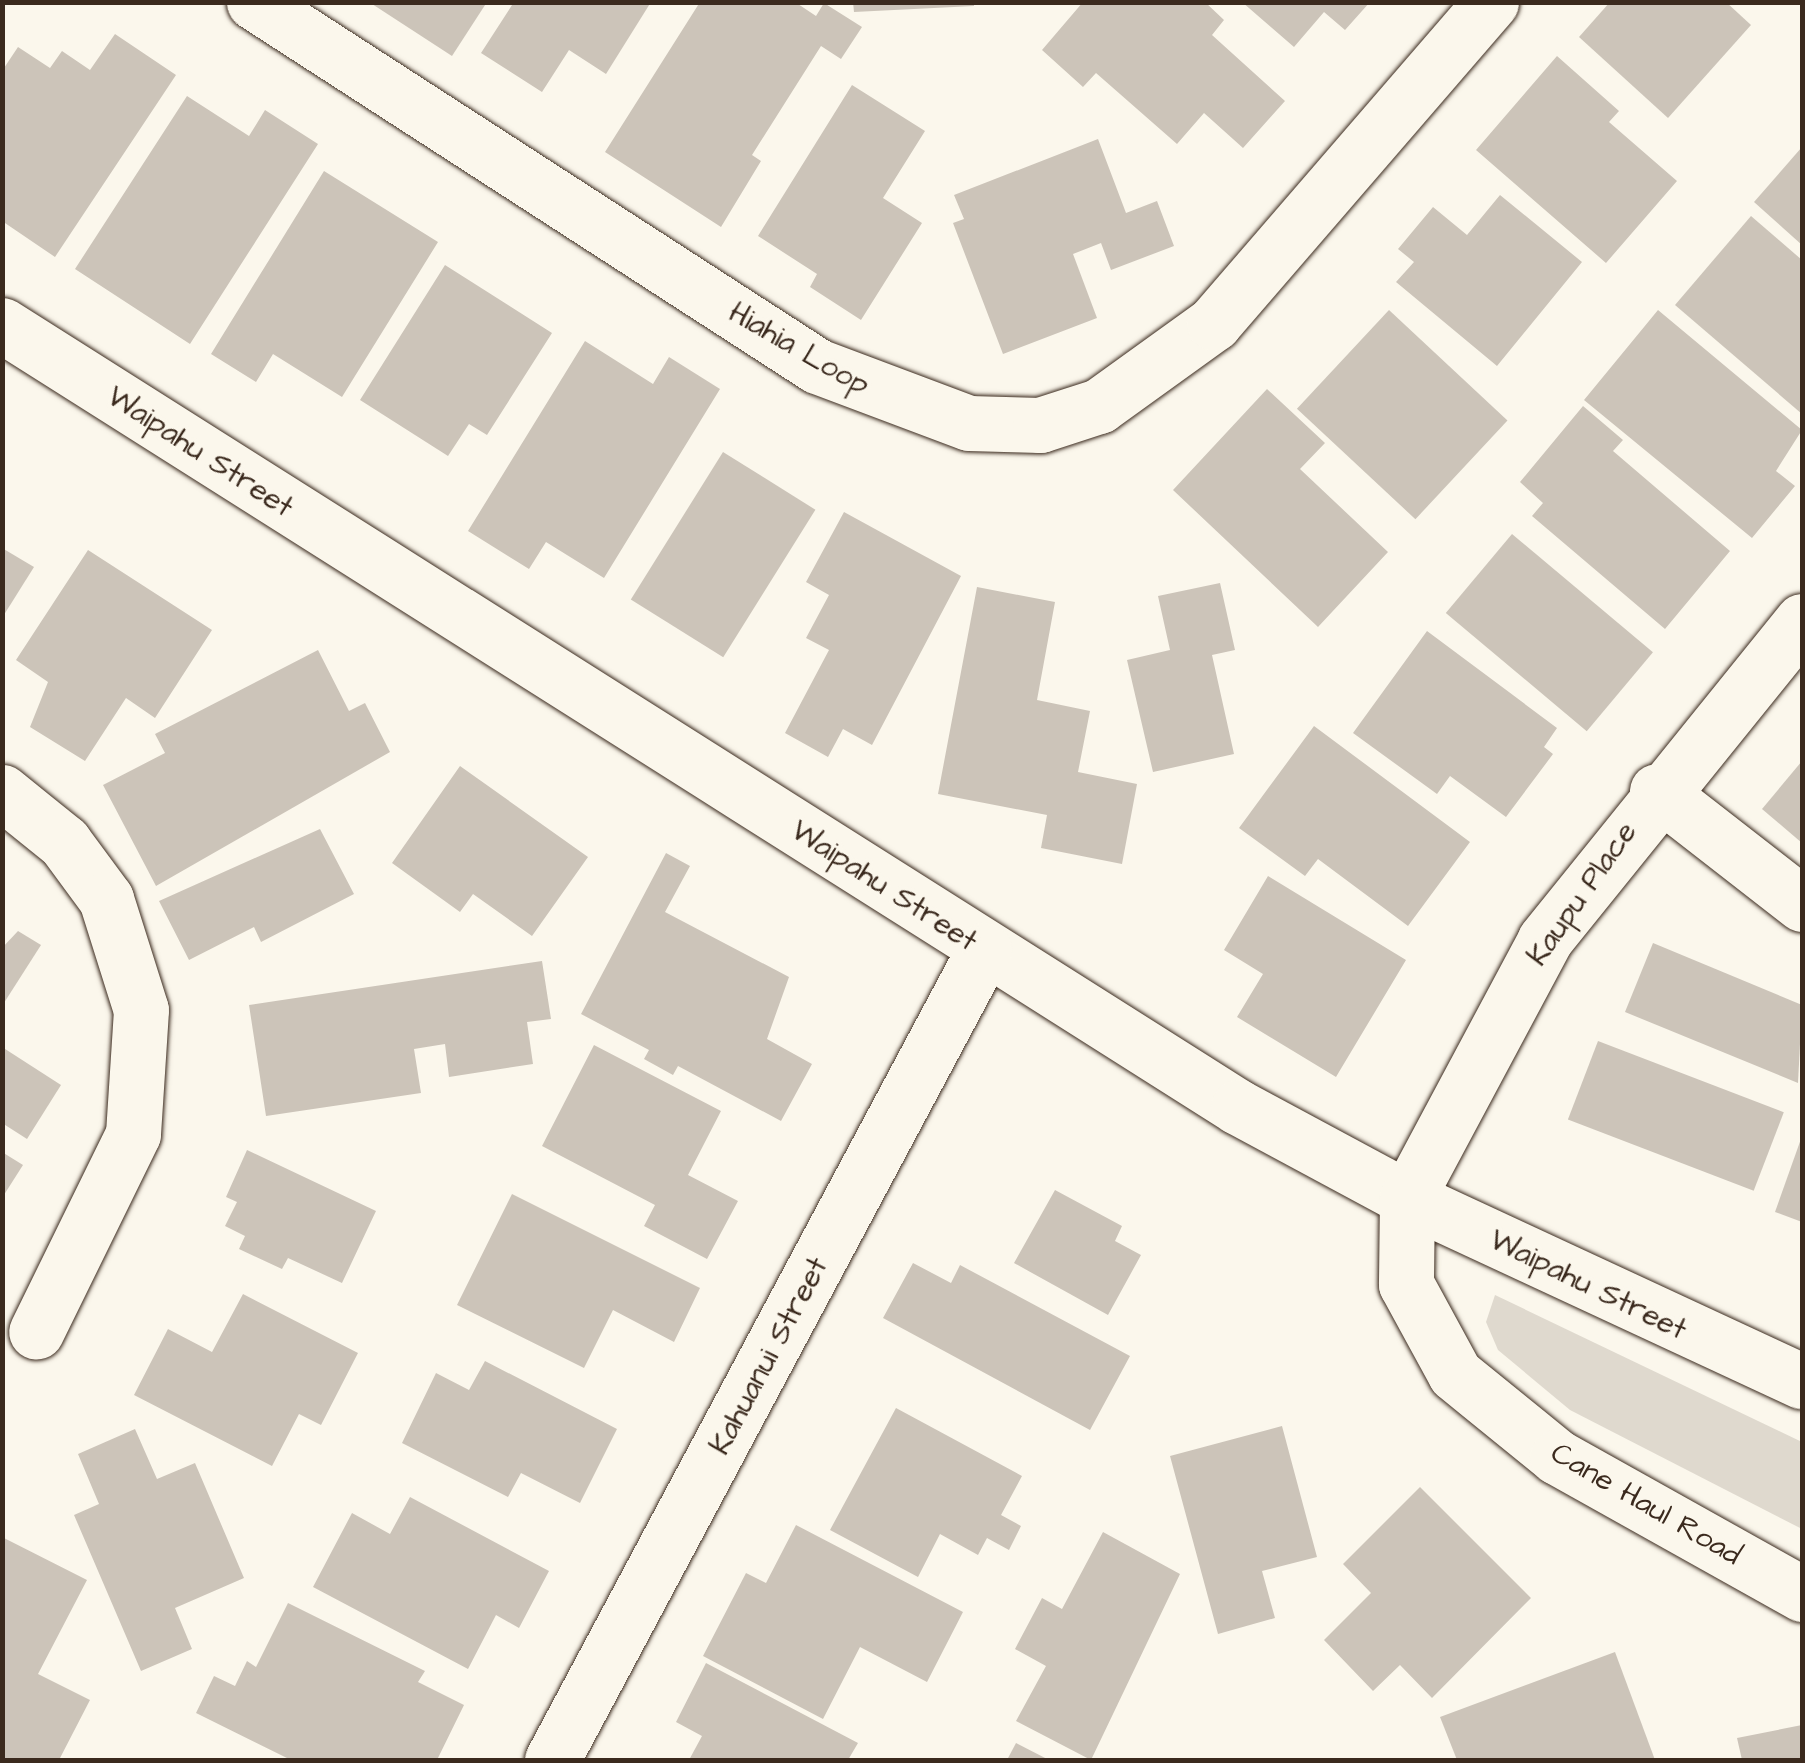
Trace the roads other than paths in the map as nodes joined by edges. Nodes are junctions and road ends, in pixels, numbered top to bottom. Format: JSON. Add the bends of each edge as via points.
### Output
{"nodes":[{"id":1,"x":254,"y":2,"type":"edge"},
{"id":2,"x":1491,"y":2,"type":"edge"},
{"id":3,"x":2,"y":325,"type":"edge"},
{"id":4,"x":1802,"y":620,"type":"edge"},
{"id":5,"x":1657,"y":791,"type":"junction"},
{"id":6,"x":2,"y":792,"type":"edge"},
{"id":7,"x":1802,"y":904,"type":"edge"},
{"id":8,"x":984,"y":950,"type":"junction"},
{"id":9,"x":1406,"y":1198,"type":"junction"},
{"id":10,"x":36,"y":1332,"type":"dead end"},
{"id":11,"x":1802,"y":1381,"type":"edge"},
{"id":12,"x":1802,"y":1594,"type":"edge"},
{"id":13,"x":552,"y":1760,"type":"edge"}],
"edges":[{"from":1,"to":2,"type":"street","name":"Hiahia Loop","via":[[817,366],[969,423],[1040,425],[1098,406],[1214,323]]},
{"from":3,"to":8,"type":"street","name":"Waipahu Street"},
{"from":4,"to":5,"type":"street","name":"Kaupu Place"},
{"from":5,"to":7,"type":"street"},
{"from":5,"to":9,"type":"street","name":"Kaupu Place","via":[[1545,940]]},
{"from":6,"to":10,"type":"street","via":[[64,842],[106,899],[141,1010],[133,1134]]},
{"from":8,"to":9,"type":"street","name":"Waipahu Street"},
{"from":8,"to":13,"type":"street","name":"Kahuanui Street"},
{"from":9,"to":11,"type":"street","name":"Waipahu Street"},
{"from":9,"to":12,"type":"street","name":"Cane Haul Road","via":[[1406,1284],[1456,1374],[1557,1457]]}]}
